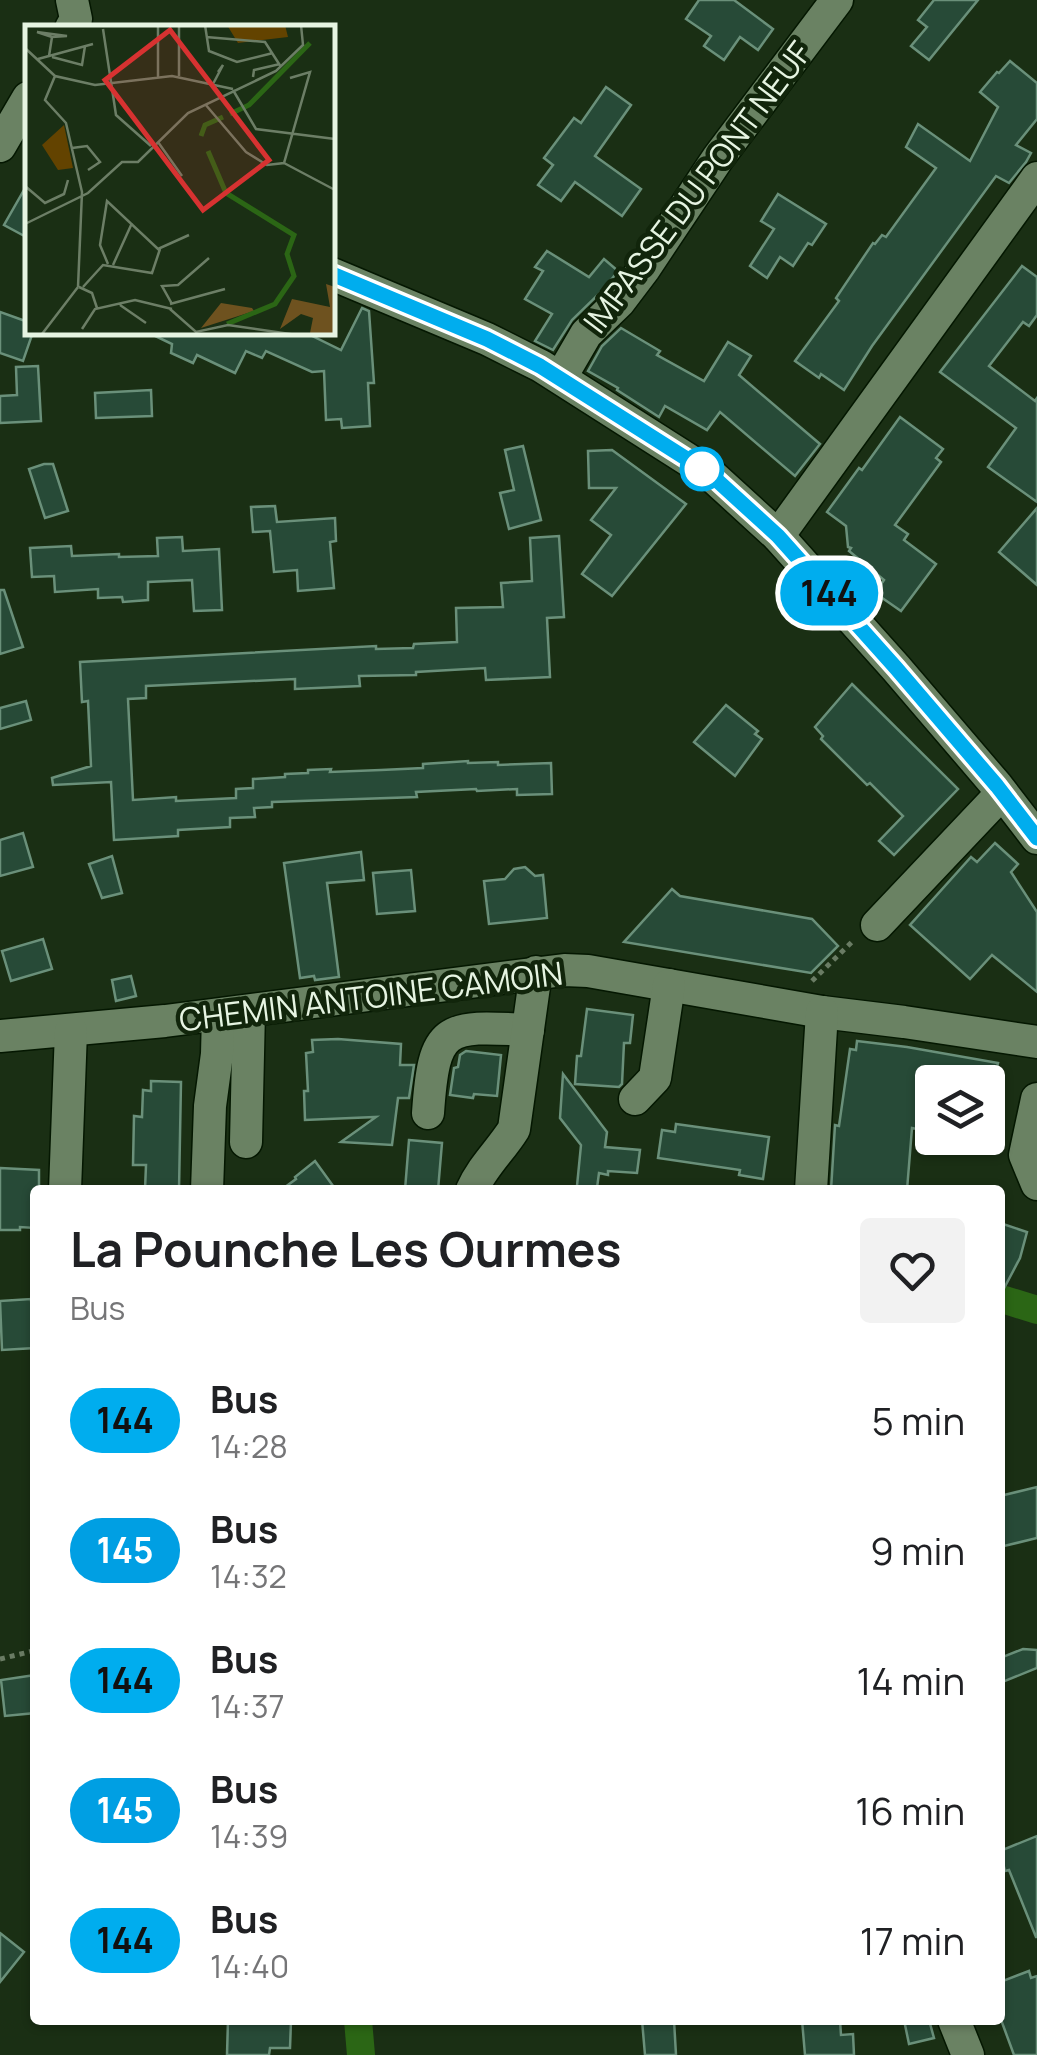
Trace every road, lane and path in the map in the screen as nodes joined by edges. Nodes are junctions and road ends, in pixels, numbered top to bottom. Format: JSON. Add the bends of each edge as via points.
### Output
{"nodes":[{"id":1,"x":72,"y":0,"type":"edge"},
{"id":2,"x":837,"y":0,"type":"edge"},
{"id":3,"x":73,"y":25,"type":"edge"},
{"id":4,"x":18,"y":111,"type":"edge"},
{"id":5,"x":0,"y":146,"type":"edge"},
{"id":6,"x":1036,"y":180,"type":"edge"},
{"id":7,"x":335,"y":275,"type":"edge"},
{"id":8,"x":560,"y":376,"type":"junction"},
{"id":9,"x":778,"y":536,"type":"junction"},
{"id":10,"x":1002,"y":793,"type":"junction"},
{"id":11,"x":1037,"y":838,"type":"edge"},
{"id":12,"x":877,"y":925,"type":"joint"},
{"id":13,"x":536,"y":972,"type":"junction"},
{"id":14,"x":669,"y":985,"type":"junction"},
{"id":15,"x":813,"y":1010,"type":"junction"},
{"id":16,"x":233,"y":1012,"type":"junction"},
{"id":17,"x":528,"y":1030,"type":"junction"},
{"id":18,"x":71,"y":1031,"type":"junction"},
{"id":19,"x":0,"y":1036,"type":"edge"},
{"id":20,"x":1037,"y":1042,"type":"edge"},
{"id":21,"x":634,"y":1099,"type":"dead end"},
{"id":22,"x":1037,"y":1099,"type":"edge"},
{"id":23,"x":428,"y":1114,"type":"dead end"},
{"id":24,"x":246,"y":1142,"type":"dead end"},
{"id":25,"x":1037,"y":1184,"type":"edge"},
{"id":26,"x":65,"y":1185,"type":"edge"},
{"id":27,"x":207,"y":1185,"type":"edge"},
{"id":28,"x":474,"y":1185,"type":"edge"},
{"id":29,"x":811,"y":1185,"type":"edge"},
{"id":30,"x":30,"y":1651,"type":"edge"},
{"id":31,"x":0,"y":1659,"type":"edge"},
{"id":32,"x":956,"y":2025,"type":"edge"},
{"id":33,"x":968,"y":2055,"type":"edge"}],
"edges":[{"from":1,"to":3,"type":"street"},
{"from":2,"to":8,"type":"street","name":"IMPASSE DU PONT NEUF"},
{"from":4,"to":5,"type":"street"},
{"from":6,"to":9,"type":"street"},
{"from":7,"to":8,"type":"street"},
{"from":8,"to":9,"type":"street","via":[[709,473]]},
{"from":9,"to":10,"type":"street"},
{"from":10,"to":11,"type":"street"},
{"from":10,"to":12,"type":"street"},
{"from":12,"to":15,"type":"path","via":[[801,990]]},
{"from":13,"to":14,"type":"street","name":"CHEMIN ANTOINE CAMOIN","via":[[588,971]]},
{"from":13,"to":16,"type":"street","name":"CHEMIN ANTOINE CAMOIN"},
{"from":13,"to":17,"type":"street"},
{"from":14,"to":15,"type":"street","name":"CHEMIN ANTOINE CAMOIN"},
{"from":14,"to":21,"type":"street","via":[[654,1078]]},
{"from":15,"to":20,"type":"street","name":"CHEMIN ANTOINE CAMOIN"},
{"from":15,"to":29,"type":"street"},
{"from":16,"to":18,"type":"street","name":"CHEMIN ANTOINE CAMOIN"},
{"from":16,"to":24,"type":"street"},
{"from":16,"to":27,"type":"street","via":[[217,1054]]},
{"from":17,"to":23,"type":"street","via":[[475,1027],[442,1042],[431,1067]]},
{"from":17,"to":28,"type":"street","via":[[514,1129]]},
{"from":18,"to":19,"type":"street","name":"CHEMIN ANTOINE CAMOIN"},
{"from":18,"to":26,"type":"street"},
{"from":22,"to":25,"type":"street","via":[[1025,1154]]},
{"from":30,"to":31,"type":"path"},
{"from":32,"to":33,"type":"street"}]}
